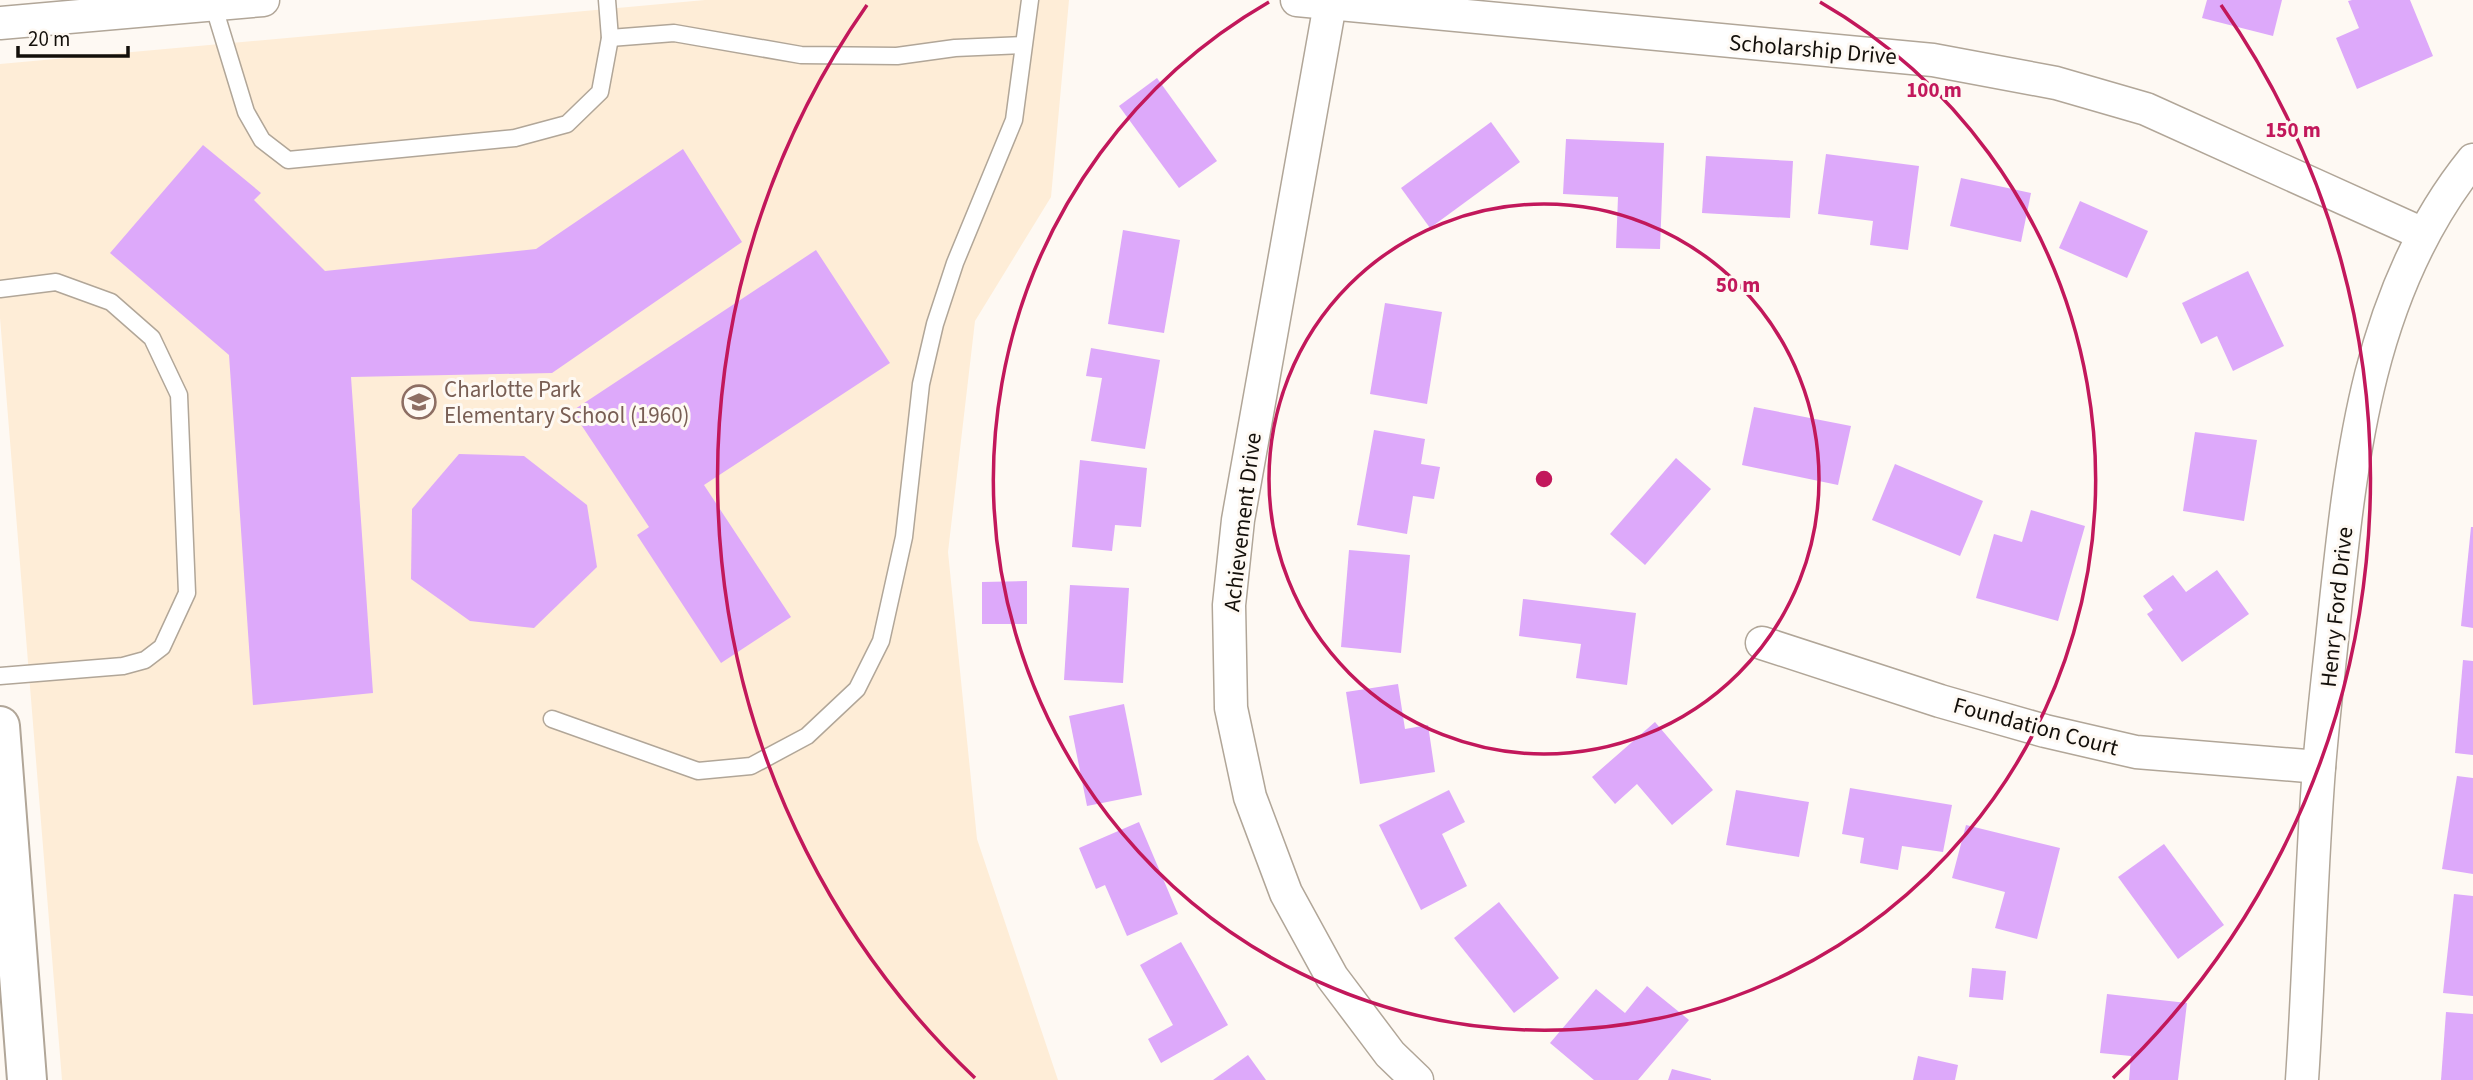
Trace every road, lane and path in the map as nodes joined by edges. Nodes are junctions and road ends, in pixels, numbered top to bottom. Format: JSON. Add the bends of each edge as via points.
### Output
{"nodes":[{"id":1,"x":263,"y":0,"type":"edge"},
{"id":2,"x":607,"y":0,"type":"edge"},
{"id":3,"x":1030,"y":0,"type":"edge"},
{"id":4,"x":1297,"y":0,"type":"edge"},
{"id":5,"x":214,"y":4,"type":"junction"},
{"id":6,"x":1330,"y":4,"type":"junction"},
{"id":7,"x":0,"y":23,"type":"edge"},
{"id":8,"x":610,"y":38,"type":"junction"},
{"id":9,"x":1023,"y":45,"type":"junction"},
{"id":10,"x":2473,"y":160,"type":"edge"},
{"id":11,"x":2423,"y":234,"type":"junction"},
{"id":12,"x":0,"y":289,"type":"edge"},
{"id":13,"x":1762,"y":643,"type":"dead end"},
{"id":14,"x":0,"y":676,"type":"edge"},
{"id":15,"x":552,"y":719,"type":"dead end"},
{"id":16,"x":0,"y":726,"type":"edge"},
{"id":17,"x":2319,"y":767,"type":"junction"},
{"id":18,"x":27,"y":1080,"type":"edge"},
{"id":19,"x":1417,"y":1080,"type":"edge"},
{"id":20,"x":2302,"y":1080,"type":"edge"}],
"edges":[{"from":1,"to":5,"type":"street"},
{"from":2,"to":8,"type":"lane"},
{"from":3,"to":9,"type":"lane"},
{"from":4,"to":6,"type":"street","name":"Scholarship Drive"},
{"from":5,"to":7,"type":"street"},
{"from":5,"to":8,"type":"lane","via":[[246,112],[262,140],[288,160],[515,138],[567,124],[600,92]]},
{"from":6,"to":11,"type":"street","name":"Scholarship Drive","via":[[1933,60],[2056,83],[2146,110]]},
{"from":6,"to":19,"type":"street","name":"Achievement Drive","via":[[1238,520],[1229,605],[1231,708],[1250,797],[1286,893],[1332,976],[1390,1054]]},
{"from":8,"to":9,"type":"lane","via":[[674,33],[801,55],[897,56]]},
{"from":9,"to":15,"type":"lane","via":[[1014,120],[935,324],[921,384],[901,551],[881,641],[857,689],[807,736],[751,766],[698,771]]},
{"from":10,"to":11,"type":"street","name":"Henry Ford Drive"},
{"from":11,"to":17,"type":"street","name":"Henry Ford Drive","via":[[2385,320],[2363,409],[2348,494]]},
{"from":12,"to":14,"type":"lane","via":[[56,282],[111,302],[152,338],[179,395],[187,593],[162,647],[145,660],[123,666]]},
{"from":13,"to":17,"type":"street","name":"Foundation Court","via":[[1940,701],[2136,752]]},
{"from":16,"to":18,"type":"street"},
{"from":17,"to":20,"type":"street","name":"Henry Ford Drive"}]}
